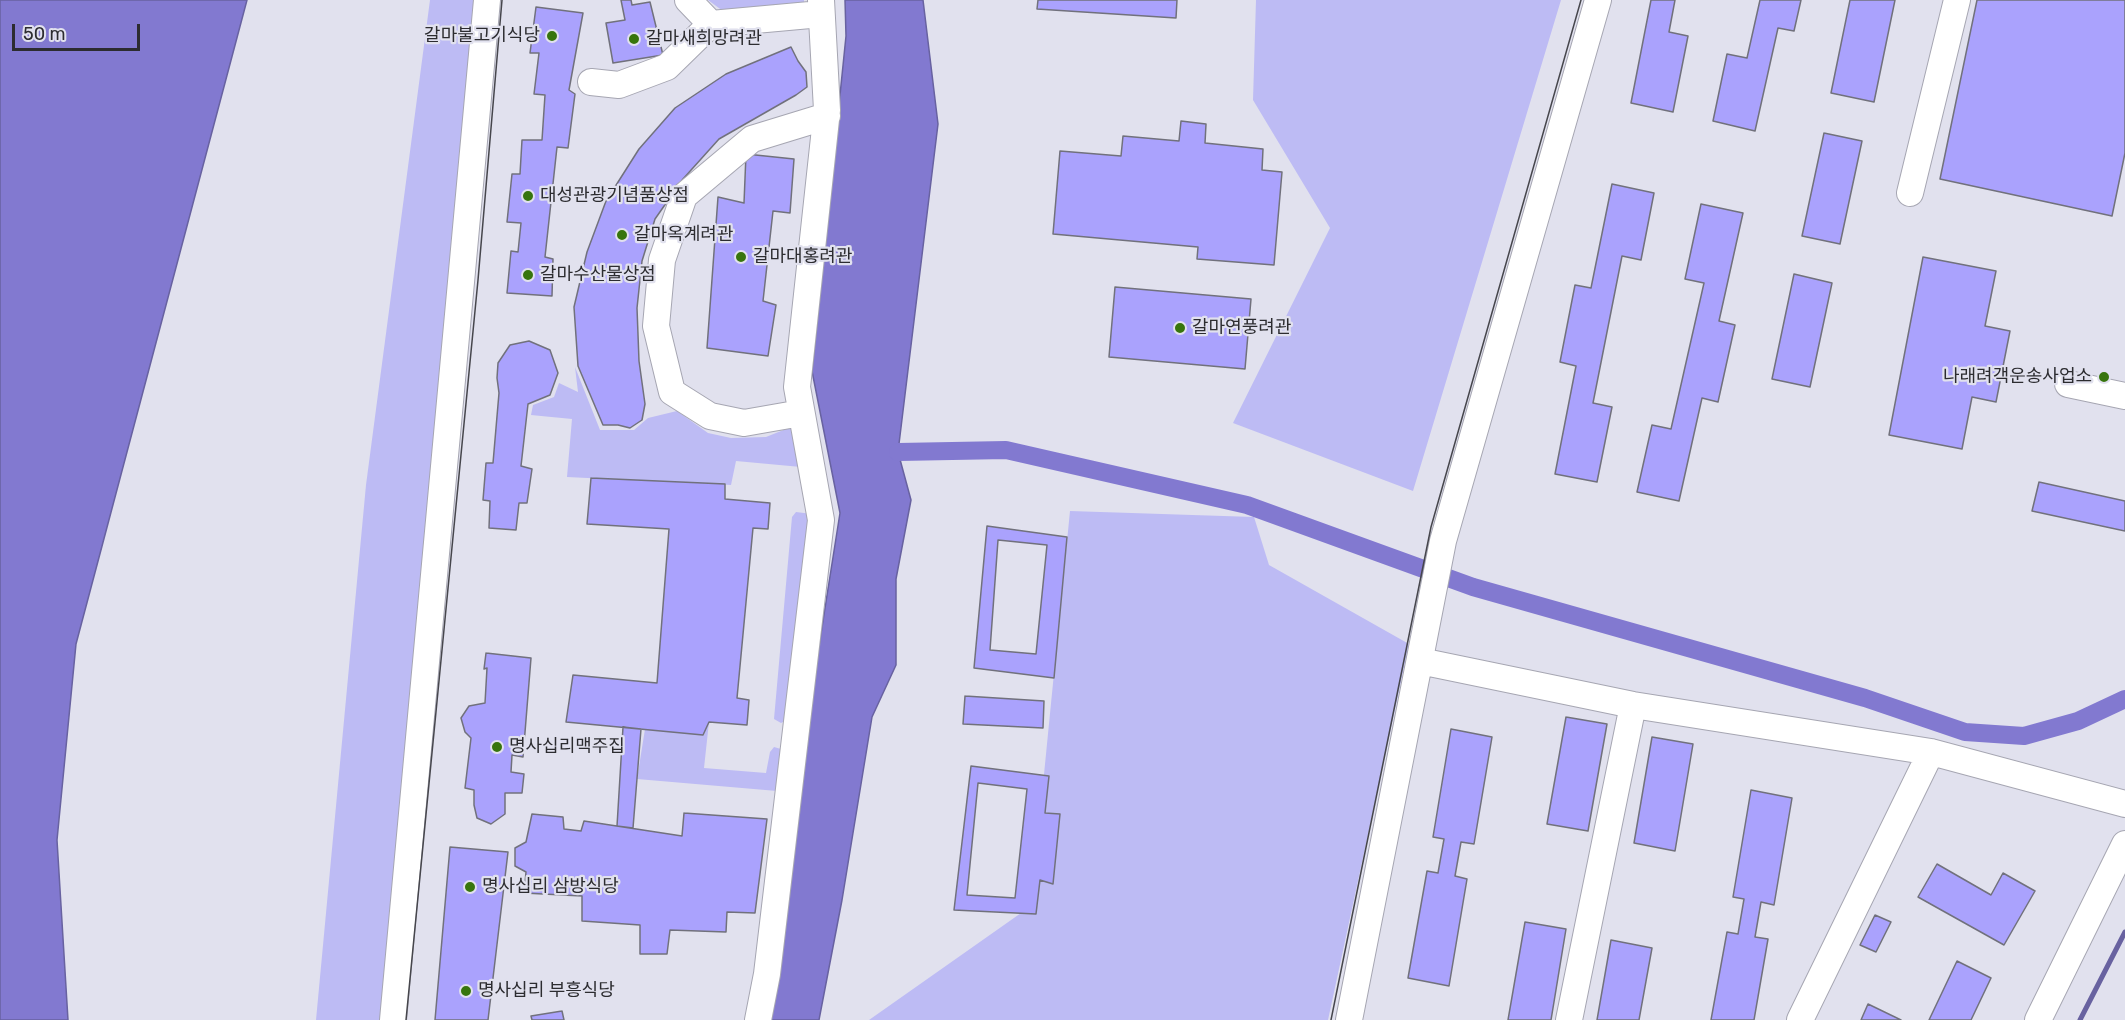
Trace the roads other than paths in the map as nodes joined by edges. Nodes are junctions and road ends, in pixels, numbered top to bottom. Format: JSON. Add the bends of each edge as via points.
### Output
{"nodes":[{"id":1,"x":487,"y":0,"type":"edge"},
{"id":2,"x":688,"y":0,"type":"edge"},
{"id":3,"x":1598,"y":0,"type":"edge"},
{"id":4,"x":1957,"y":0,"type":"edge"},
{"id":5,"x":821,"y":7,"type":"edge"},
{"id":6,"x":711,"y":24,"type":"junction"},
{"id":7,"x":591,"y":82,"type":"dead end"},
{"id":8,"x":827,"y":116,"type":"junction"},
{"id":9,"x":1910,"y":193,"type":"dead end"},
{"id":10,"x":2068,"y":384,"type":"dead end"},
{"id":11,"x":2125,"y":396,"type":"edge"},
{"id":12,"x":801,"y":413,"type":"junction"},
{"id":13,"x":1420,"y":661,"type":"junction"},
{"id":14,"x":1633,"y":705,"type":"junction"},
{"id":15,"x":1931,"y":752,"type":"junction"},
{"id":16,"x":2125,"y":804,"type":"edge"},
{"id":17,"x":2125,"y":844,"type":"edge"},
{"id":18,"x":393,"y":1020,"type":"edge"},
{"id":19,"x":758,"y":1020,"type":"edge"},
{"id":20,"x":1349,"y":1020,"type":"edge"},
{"id":21,"x":1569,"y":1020,"type":"edge"},
{"id":22,"x":1800,"y":1020,"type":"edge"},
{"id":23,"x":2038,"y":1020,"type":"edge"}],
"edges":[{"from":1,"to":18,"type":"street"},
{"from":2,"to":6,"type":"street"},
{"from":3,"to":13,"type":"street","via":[[1443,541]]},
{"from":4,"to":9,"type":"street"},
{"from":5,"to":6,"type":"street"},
{"from":5,"to":8,"type":"street"},
{"from":6,"to":7,"type":"street","via":[[667,67],[619,85]]},
{"from":8,"to":12,"type":"street","via":[[796,387]]},
{"from":8,"to":12,"type":"street","via":[[752,139],[684,196],[662,260],[656,326],[672,392],[710,416],[744,423]]},
{"from":10,"to":11,"type":"street"},
{"from":12,"to":19,"type":"street","via":[[821,520]]},
{"from":13,"to":14,"type":"street"},
{"from":13,"to":20,"type":"street"},
{"from":14,"to":15,"type":"street"},
{"from":14,"to":21,"type":"street"},
{"from":15,"to":16,"type":"street"},
{"from":15,"to":22,"type":"street"},
{"from":17,"to":23,"type":"street"}]}
